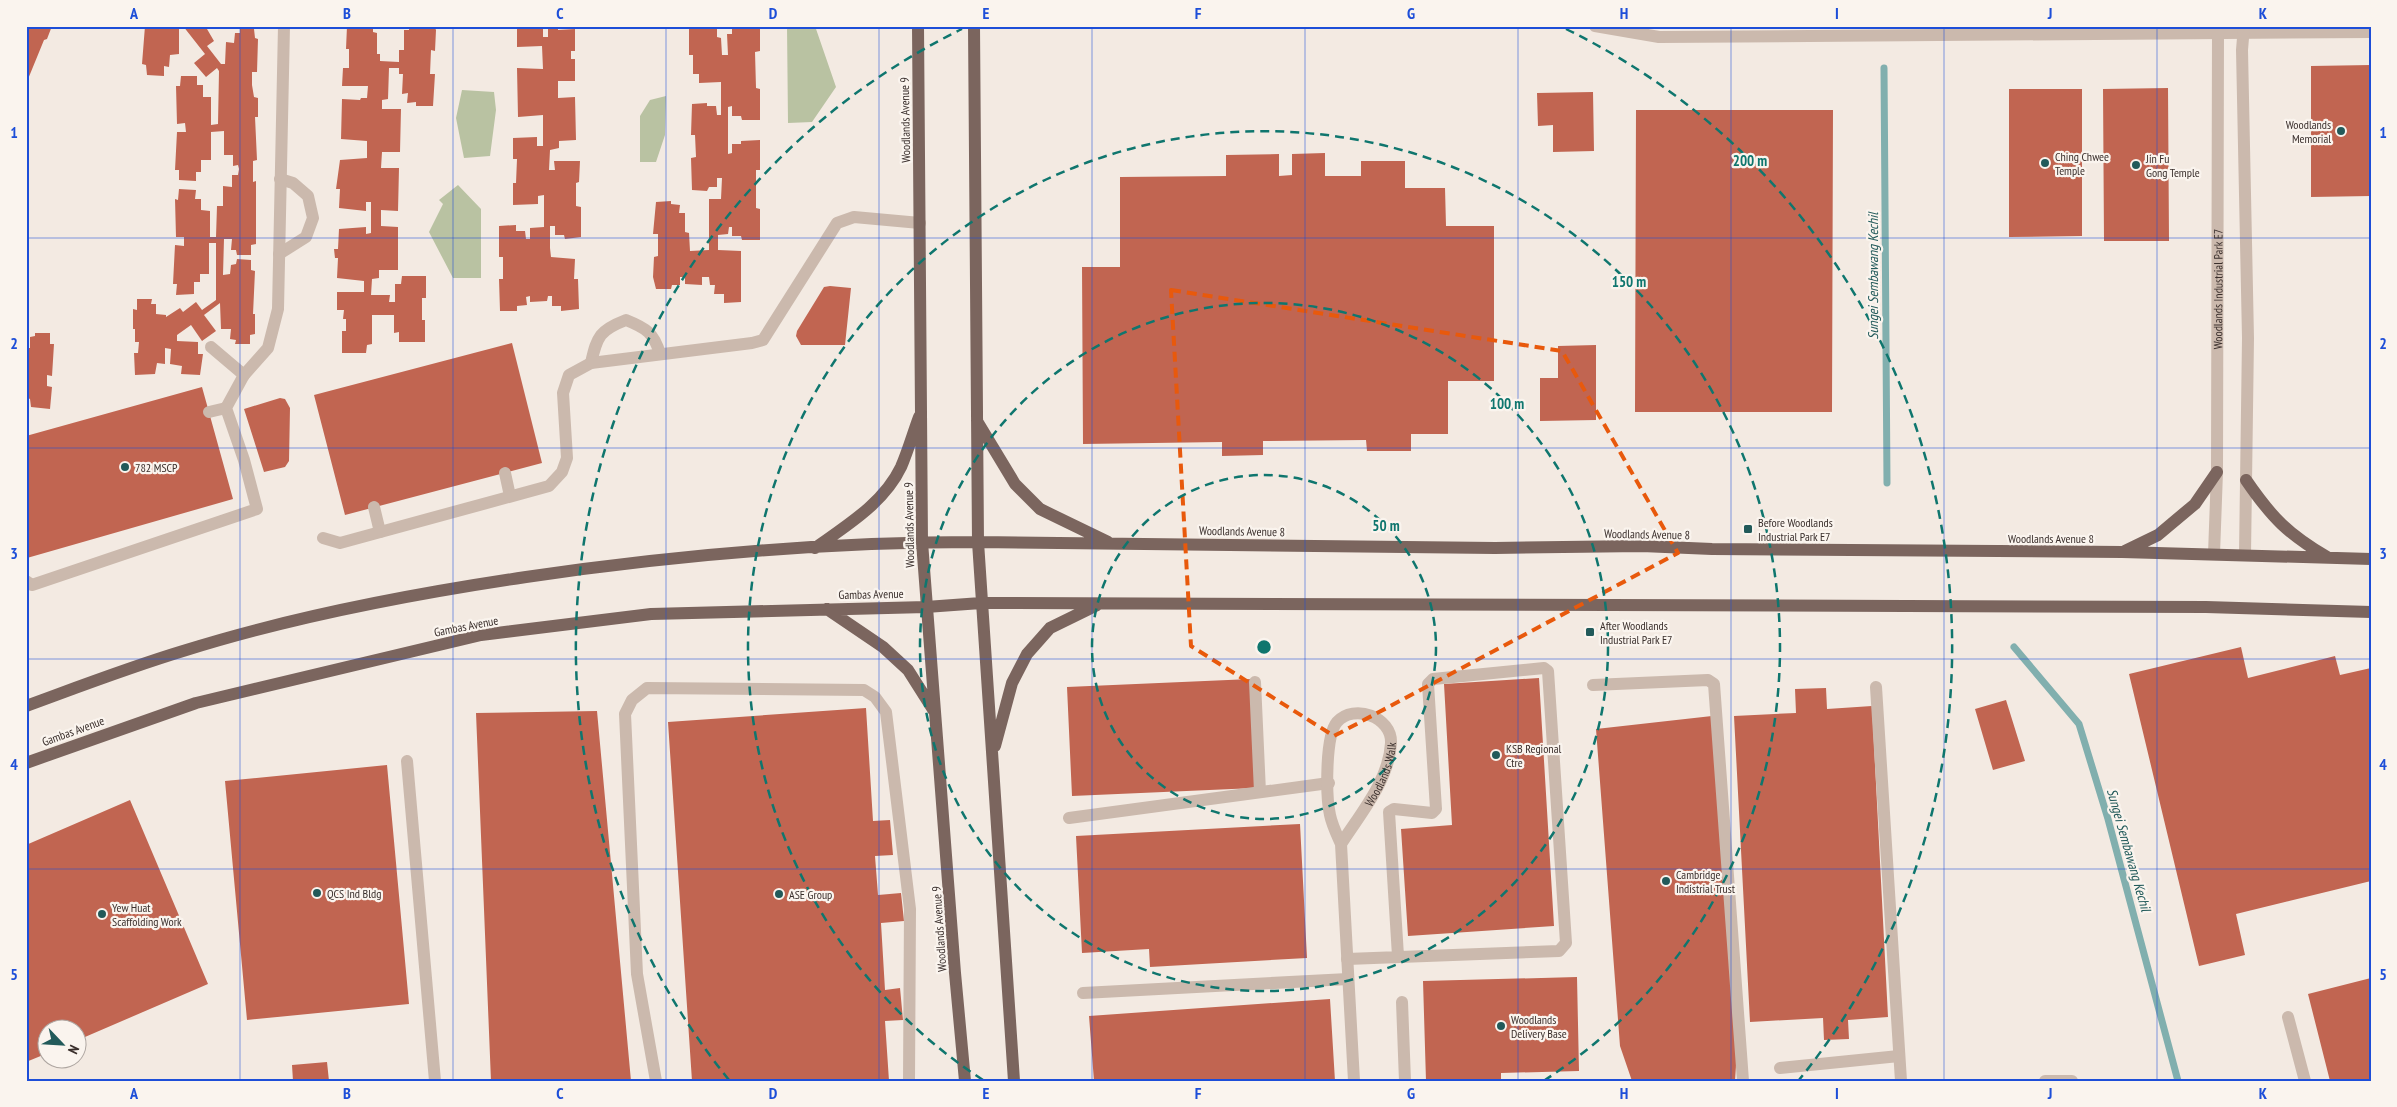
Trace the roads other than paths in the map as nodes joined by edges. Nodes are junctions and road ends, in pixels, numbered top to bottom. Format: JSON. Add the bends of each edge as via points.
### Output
{"nodes":[{"id":1,"x":284,"y":26,"type":"edge"},
{"id":2,"x":918,"y":26,"type":"edge"},
{"id":3,"x":974,"y":26,"type":"edge"},
{"id":4,"x":1595,"y":26,"type":"edge"},
{"id":5,"x":2221,"y":29,"type":"edge"},
{"id":6,"x":2244,"y":29,"type":"edge"},
{"id":7,"x":2371,"y":32,"type":"edge"},
{"id":8,"x":280,"y":179,"type":"junction"},
{"id":9,"x":920,"y":222,"type":"junction"},
{"id":10,"x":279,"y":254,"type":"junction"},
{"id":11,"x":211,"y":347,"type":"dead end"},
{"id":12,"x":660,"y":354,"type":"junction"},
{"id":13,"x":591,"y":363,"type":"junction"},
{"id":14,"x":244,"y":375,"type":"junction"},
{"id":15,"x":226,"y":408,"type":"junction"},
{"id":16,"x":922,"y":409,"type":"junction"},
{"id":17,"x":209,"y":412,"type":"dead end"},
{"id":18,"x":977,"y":421,"type":"junction"},
{"id":19,"x":2217,"y":472,"type":"junction"},
{"id":20,"x":505,"y":473,"type":"dead end"},
{"id":21,"x":2246,"y":480,"type":"junction"},
{"id":22,"x":510,"y":496,"type":"junction"},
{"id":23,"x":374,"y":507,"type":"dead end"},
{"id":24,"x":380,"y":532,"type":"junction"},
{"id":25,"x":323,"y":538,"type":"dead end"},
{"id":26,"x":922,"y":542,"type":"junction"},
{"id":27,"x":978,"y":542,"type":"junction"},
{"id":28,"x":1111,"y":543,"type":"junction"},
{"id":29,"x":815,"y":548,"type":"junction"},
{"id":30,"x":2122,"y":552,"type":"junction"},
{"id":31,"x":2214,"y":554,"type":"junction"},
{"id":32,"x":2245,"y":555,"type":"junction"},
{"id":33,"x":2330,"y":559,"type":"junction"},
{"id":34,"x":2371,"y":559,"type":"edge"},
{"id":35,"x":26,"y":582,"type":"edge"},
{"id":36,"x":981,"y":603,"type":"junction"},
{"id":37,"x":1099,"y":604,"type":"junction"},
{"id":38,"x":926,"y":607,"type":"junction"},
{"id":39,"x":828,"y":609,"type":"junction"},
{"id":40,"x":2371,"y":612,"type":"edge"},
{"id":41,"x":1255,"y":682,"type":"dead end"},
{"id":42,"x":1593,"y":685,"type":"dead end"},
{"id":43,"x":1876,"y":687,"type":"dead end"},
{"id":44,"x":26,"y":706,"type":"edge"},
{"id":45,"x":935,"y":714,"type":"junction"},
{"id":46,"x":992,"y":756,"type":"junction"},
{"id":47,"x":407,"y":761,"type":"dead end"},
{"id":48,"x":26,"y":764,"type":"edge"},
{"id":49,"x":1329,"y":783,"type":"junction"},
{"id":50,"x":1260,"y":792,"type":"junction"},
{"id":51,"x":1069,"y":818,"type":"dead end"},
{"id":52,"x":1341,"y":844,"type":"junction"},
{"id":53,"x":1398,"y":956,"type":"junction"},
{"id":54,"x":1347,"y":959,"type":"junction"},
{"id":55,"x":1348,"y":979,"type":"junction"},
{"id":56,"x":1083,"y":993,"type":"dead end"},
{"id":57,"x":1402,"y":1002,"type":"dead end"},
{"id":58,"x":2288,"y":1017,"type":"dead end"},
{"id":59,"x":1899,"y":1056,"type":"junction"},
{"id":60,"x":1780,"y":1068,"type":"dead end"},
{"id":61,"x":435,"y":1081,"type":"edge"},
{"id":62,"x":656,"y":1081,"type":"edge"},
{"id":63,"x":909,"y":1081,"type":"edge"},
{"id":64,"x":965,"y":1081,"type":"edge"},
{"id":65,"x":1014,"y":1081,"type":"edge"},
{"id":66,"x":1354,"y":1081,"type":"edge"},
{"id":67,"x":1405,"y":1081,"type":"edge"},
{"id":68,"x":1742,"y":1081,"type":"edge"},
{"id":69,"x":1901,"y":1081,"type":"edge"},
{"id":70,"x":2045,"y":1081,"type":"edge"},
{"id":71,"x":2072,"y":1081,"type":"edge"},
{"id":72,"x":2306,"y":1081,"type":"edge"}],
"edges":[{"from":1,"to":8,"type":"street"},
{"from":2,"to":9,"type":"main road","name":"Woodlands Avenue 9"},
{"from":3,"to":18,"type":"main road"},
{"from":4,"to":5,"type":"street","via":[[1659,37]]},
{"from":5,"to":6,"type":"street"},
{"from":5,"to":19,"type":"street","name":"Woodlands Industrial Park E7"},
{"from":6,"to":7,"type":"street"},
{"from":6,"to":21,"type":"street","via":[[2248,338]]},
{"from":8,"to":10,"type":"street"},
{"from":8,"to":10,"type":"street","via":[[293,183],[308,196],[313,218],[306,237]]},
{"from":9,"to":12,"type":"street","via":[[854,217],[837,223],[763,340]]},
{"from":9,"to":16,"type":"main road","name":"Woodlands Avenue 9"},
{"from":10,"to":14,"type":"street","via":[[278,309],[268,348]]},
{"from":11,"to":14,"type":"street"},
{"from":12,"to":13,"type":"street"},
{"from":12,"to":13,"type":"street","via":[[657,343],[646,328],[626,320],[607,328],[596,341]]},
{"from":13,"to":22,"type":"street","via":[[569,375],[562,393],[567,458],[562,472],[549,486]]},
{"from":14,"to":15,"type":"street"},
{"from":15,"to":17,"type":"street"},
{"from":15,"to":35,"type":"street","via":[[257,509],[32,585]]},
{"from":16,"to":26,"type":"main road","name":"Woodlands Avenue 9"},
{"from":16,"to":29,"type":"main road","via":[[900,469],[884,491],[859,518]]},
{"from":18,"to":27,"type":"main road"},
{"from":18,"to":28,"type":"main road","via":[[1015,484],[1040,509]]},
{"from":19,"to":30,"type":"main road","via":[[2190,508],[2158,535]]},
{"from":19,"to":31,"type":"street","name":"Woodlands Industrial Park E7"},
{"from":20,"to":22,"type":"street"},
{"from":21,"to":32,"type":"street"},
{"from":21,"to":33,"type":"main road","via":[[2275,520]]},
{"from":22,"to":24,"type":"street"},
{"from":23,"to":24,"type":"street"},
{"from":24,"to":25,"type":"street","via":[[340,543]]},
{"from":26,"to":27,"type":"main road","name":"Woodlands Avenue 8"},
{"from":26,"to":29,"type":"main road"},
{"from":26,"to":38,"type":"main road","name":"Woodlands Avenue 9"},
{"from":27,"to":28,"type":"main road","name":"Woodlands Avenue 8"},
{"from":27,"to":36,"type":"main road"},
{"from":28,"to":30,"type":"main road","name":"Woodlands Avenue 8"},
{"from":29,"to":44,"type":"main road","via":[[732,552],[429,591],[314,616],[183,650]]},
{"from":30,"to":31,"type":"main road","name":"Woodlands Avenue 8"},
{"from":31,"to":32,"type":"main road","name":"Woodlands Avenue 8"},
{"from":32,"to":33,"type":"main road","name":"Woodlands Avenue 8"},
{"from":33,"to":34,"type":"main road","name":"Woodlands Avenue 8"},
{"from":36,"to":37,"type":"main road"},
{"from":36,"to":38,"type":"main road"},
{"from":36,"to":46,"type":"main road"},
{"from":37,"to":40,"type":"main road","via":[[2210,607]]},
{"from":37,"to":46,"type":"main road","via":[[1050,628],[1027,654],[1012,683]]},
{"from":38,"to":39,"type":"main road","name":"Gambas Avenue"},
{"from":38,"to":45,"type":"main road","name":"Woodlands Avenue 9"},
{"from":39,"to":45,"type":"main road","via":[[883,647],[908,670]]},
{"from":39,"to":48,"type":"main road","name":"Gambas Avenue","via":[[651,614],[481,635],[196,703]]},
{"from":41,"to":50,"type":"street"},
{"from":42,"to":68,"type":"street","via":[[1708,680],[1714,684]]},
{"from":43,"to":59,"type":"street"},
{"from":45,"to":64,"type":"main road","name":"Woodlands Avenue 9"},
{"from":46,"to":65,"type":"main road"},
{"from":47,"to":61,"type":"street"},
{"from":49,"to":50,"type":"street"},
{"from":49,"to":52,"type":"street","name":"Woodlands Walk","via":[[1330,815]]},
{"from":49,"to":52,"type":"street","name":"Woodlands Walk","via":[[1328,744],[1337,723],[1358,713],[1373,716],[1386,727],[1391,741],[1388,759],[1379,786]]},
{"from":50,"to":51,"type":"street"},
{"from":52,"to":54,"type":"street","name":"Woodlands Walk"},
{"from":53,"to":53,"type":"street","via":[[1559,951],[1566,943],[1548,671],[1544,668],[1433,680],[1428,684],[1436,809],[1432,813],[1394,809],[1390,812]]},
{"from":53,"to":54,"type":"street"},
{"from":54,"to":55,"type":"street","name":"Woodlands Walk"},
{"from":55,"to":56,"type":"street"},
{"from":55,"to":66,"type":"street","name":"Woodlands Walk"},
{"from":57,"to":67,"type":"street"},
{"from":58,"to":72,"type":"street"},
{"from":59,"to":60,"type":"street"},
{"from":59,"to":69,"type":"street"},
{"from":62,"to":63,"type":"street","via":[[638,974],[625,714],[632,700],[647,688],[864,690],[875,697],[886,712],[910,909]]},
{"from":70,"to":71,"type":"street"}]}
